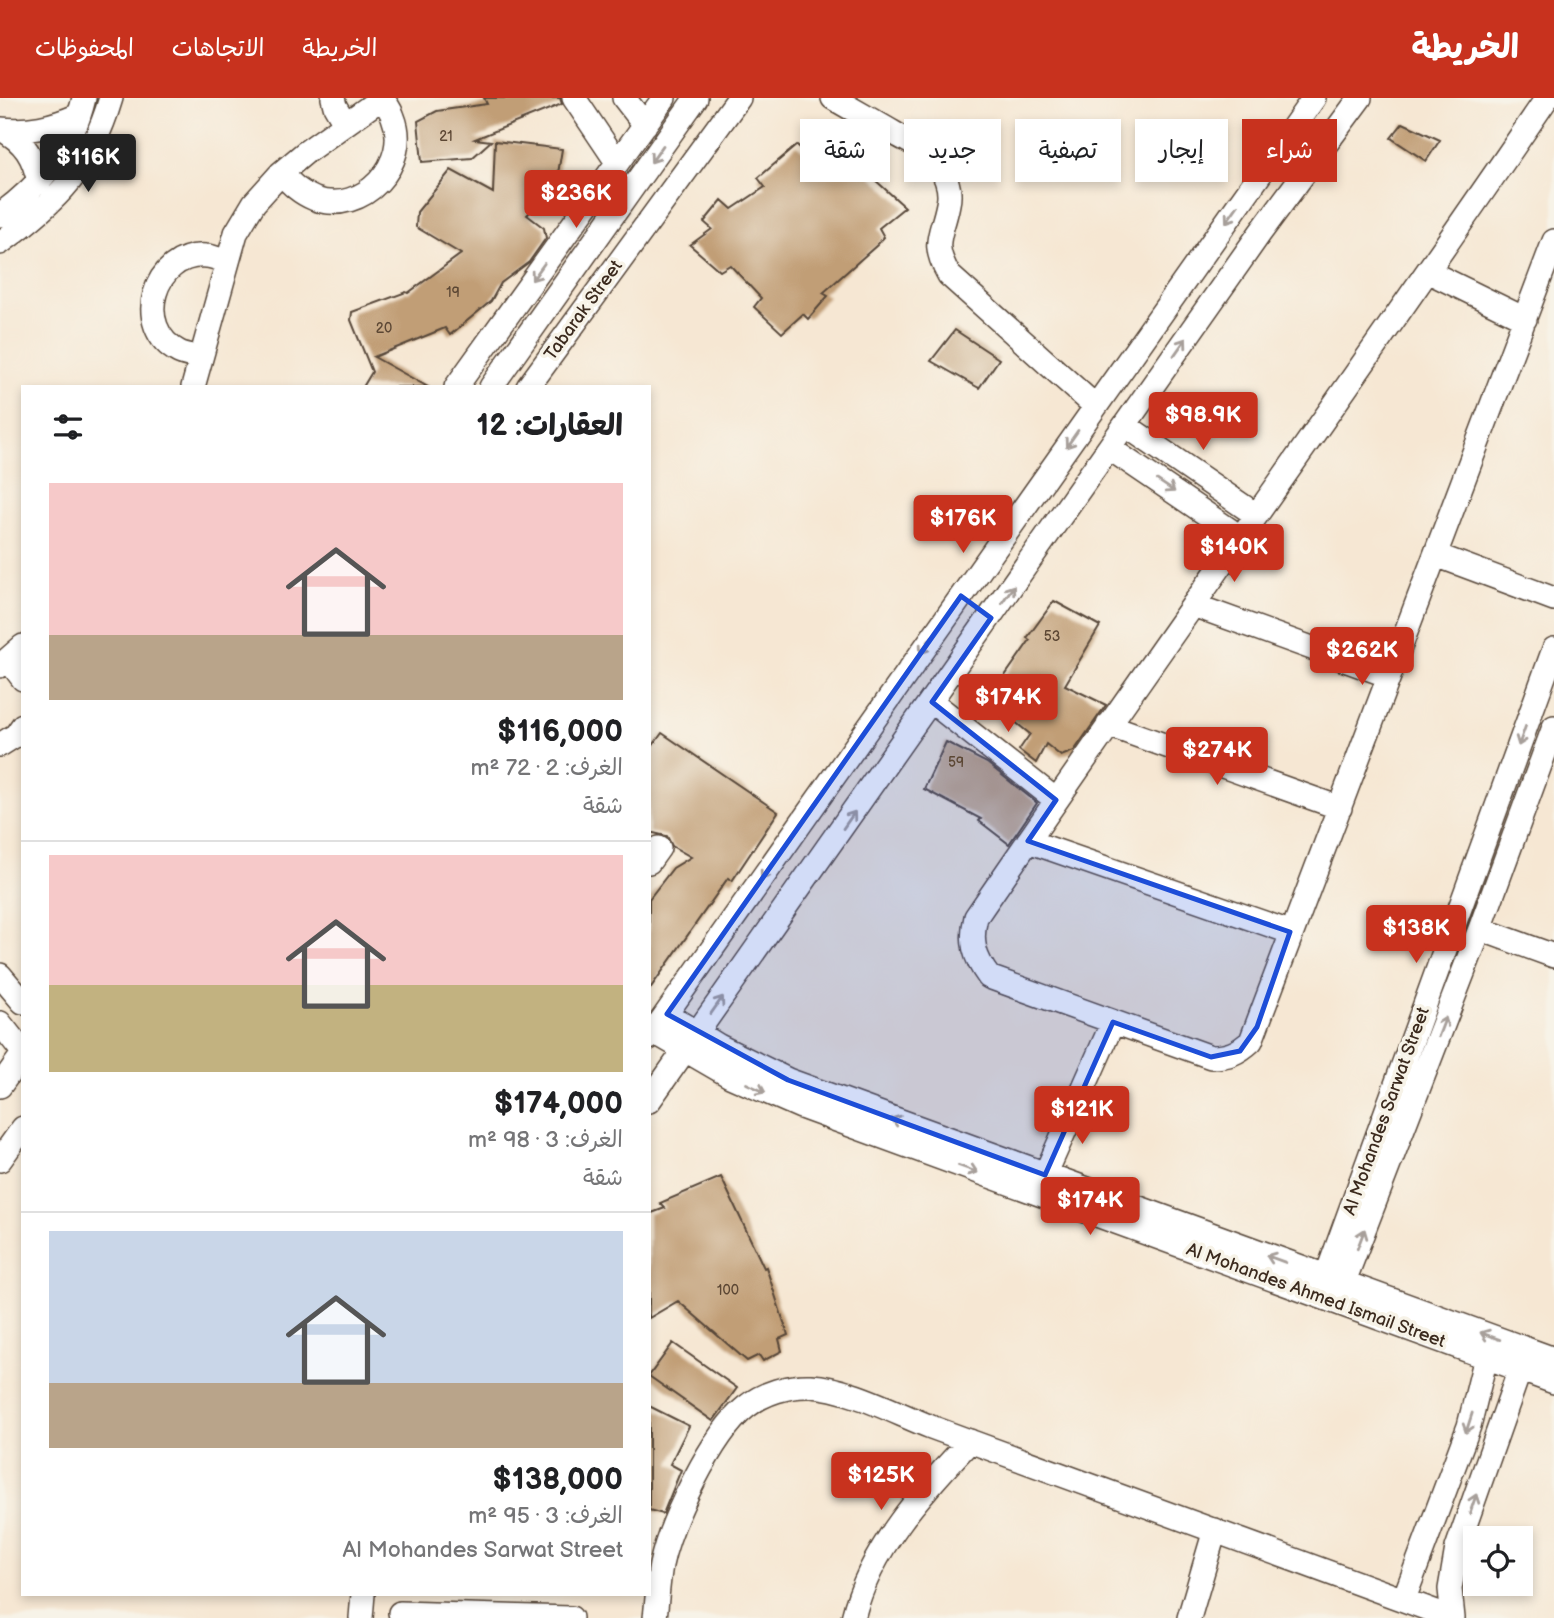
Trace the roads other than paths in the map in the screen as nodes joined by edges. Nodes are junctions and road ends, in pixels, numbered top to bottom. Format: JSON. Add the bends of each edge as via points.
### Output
{"nodes":[{"id":1,"x":333,"y":98,"type":"edge"},
{"id":2,"x":382,"y":98,"type":"edge"},
{"id":3,"x":574,"y":98,"type":"edge"},
{"id":4,"x":624,"y":98,"type":"edge"},
{"id":5,"x":664,"y":98,"type":"edge"},
{"id":6,"x":696,"y":98,"type":"edge"},
{"id":7,"x":739,"y":98,"type":"edge"},
{"id":8,"x":833,"y":98,"type":"edge"},
{"id":9,"x":1314,"y":98,"type":"edge"},
{"id":10,"x":1360,"y":98,"type":"edge"},
{"id":11,"x":1547,"y":98,"type":"edge"},
{"id":12,"x":109,"y":105,"type":"edge"},
{"id":13,"x":82,"y":106,"type":"edge"},
{"id":14,"x":345,"y":123,"type":"junction"},
{"id":15,"x":645,"y":125,"type":"junction"},
{"id":16,"x":1,"y":129,"type":"edge"},
{"id":17,"x":617,"y":162,"type":"junction"},
{"id":18,"x":281,"y":173,"type":"junction"},
{"id":19,"x":39,"y":183,"type":"junction"},
{"id":20,"x":0,"y":215,"type":"edge"},
{"id":21,"x":1554,"y":241,"type":"edge"},
{"id":22,"x":0,"y":243,"type":"edge"},
{"id":23,"x":227,"y":262,"type":"junction"},
{"id":24,"x":1429,"y":272,"type":"junction"},
{"id":25,"x":1525,"y":318,"type":"junction"},
{"id":26,"x":201,"y":358,"type":"junction"},
{"id":27,"x":194,"y":385,"type":"edge"},
{"id":28,"x":457,"y":385,"type":"edge"},
{"id":29,"x":492,"y":385,"type":"edge"},
{"id":30,"x":529,"y":385,"type":"edge"},
{"id":31,"x":1095,"y":407,"type":"junction"},
{"id":32,"x":1125,"y":425,"type":"junction"},
{"id":33,"x":1110,"y":447,"type":"junction"},
{"id":34,"x":1256,"y":514,"type":"junction"},
{"id":35,"x":1240,"y":537,"type":"junction"},
{"id":36,"x":1436,"y":555,"type":"junction"},
{"id":37,"x":961,"y":596,"type":"junction"},
{"id":38,"x":1554,"y":599,"type":"edge"},
{"id":39,"x":1193,"y":605,"type":"junction"},
{"id":40,"x":991,"y":618,"type":"junction"},
{"id":41,"x":1554,"y":649,"type":"edge"},
{"id":42,"x":10,"y":657,"type":"edge"},
{"id":43,"x":21,"y":676,"type":"edge"},
{"id":44,"x":1389,"y":676,"type":"junction"},
{"id":45,"x":932,"y":702,"type":"junction"},
{"id":46,"x":1108,"y":725,"type":"junction"},
{"id":47,"x":1554,"y":727,"type":"edge"},
{"id":48,"x":21,"y":728,"type":"edge"},
{"id":49,"x":0,"y":745,"type":"edge"},
{"id":50,"x":1056,"y":800,"type":"junction"},
{"id":51,"x":1339,"y":808,"type":"junction"},
{"id":52,"x":1028,"y":841,"type":"junction"},
{"id":53,"x":1480,"y":929,"type":"junction"},
{"id":54,"x":1290,"y":932,"type":"junction"},
{"id":55,"x":1554,"y":956,"type":"edge"},
{"id":56,"x":0,"y":975,"type":"edge"},
{"id":57,"x":21,"y":1000,"type":"edge"},
{"id":58,"x":1113,"y":1022,"type":"junction"},
{"id":59,"x":0,"y":1023,"type":"edge"},
{"id":60,"x":655,"y":1028,"type":"edge"},
{"id":61,"x":691,"y":1042,"type":"junction"},
{"id":62,"x":21,"y":1050,"type":"edge"},
{"id":63,"x":21,"y":1056,"type":"edge"},
{"id":64,"x":0,"y":1086,"type":"edge"},
{"id":65,"x":651,"y":1098,"type":"edge"},
{"id":66,"x":21,"y":1131,"type":"edge"},
{"id":67,"x":0,"y":1160,"type":"edge"},
{"id":68,"x":1045,"y":1175,"type":"junction"},
{"id":69,"x":1331,"y":1290,"type":"junction"},
{"id":70,"x":1486,"y":1357,"type":"junction"},
{"id":71,"x":1554,"y":1359,"type":"edge"},
{"id":72,"x":1520,"y":1369,"type":"junction"},
{"id":73,"x":1554,"y":1382,"type":"edge"},
{"id":74,"x":970,"y":1441,"type":"junction"},
{"id":75,"x":1215,"y":1530,"type":"junction"},
{"id":76,"x":363,"y":1596,"type":"edge"},
{"id":77,"x":1404,"y":1599,"type":"junction"},
{"id":78,"x":401,"y":1609,"type":"edge"},
{"id":79,"x":361,"y":1618,"type":"edge"},
{"id":80,"x":571,"y":1618,"type":"edge"},
{"id":81,"x":655,"y":1618,"type":"edge"},
{"id":82,"x":853,"y":1618,"type":"edge"},
{"id":83,"x":1189,"y":1618,"type":"edge"},
{"id":84,"x":1453,"y":1618,"type":"edge"}],
"edges":[{"from":1,"to":14,"type":"street"},
{"from":2,"to":14,"type":"street"},
{"from":2,"to":18,"type":"street","via":[[394,117],[397,140],[393,162],[381,182],[362,196],[340,202],[317,200],[296,190]]},
{"from":3,"to":17,"type":"street"},
{"from":4,"to":15,"type":"street"},
{"from":5,"to":15,"type":"street"},
{"from":6,"to":29,"type":"street","name":"Tabarak Street","one_way":true},
{"from":7,"to":30,"type":"street","name":"Tabarak Street"},
{"from":8,"to":31,"type":"street","via":[[935,160],[949,191],[938,239],[949,275]]},
{"from":9,"to":31,"type":"street","one_way":true},
{"from":32,"to":10,"type":"street","one_way":true},
{"from":11,"to":24,"type":"street"},
{"from":12,"to":13,"type":"street"},
{"from":12,"to":22,"type":"street","via":[[87,156],[66,189]]},
{"from":13,"to":16,"type":"street","via":[[41,129]]},
{"from":13,"to":19,"type":"street","via":[[69,142]]},
{"from":14,"to":18,"type":"street"},
{"from":15,"to":17,"type":"street"},
{"from":16,"to":19,"type":"street","via":[[28,150]]},
{"from":17,"to":28,"type":"street","one_way":true},
{"from":18,"to":23,"type":"street","via":[[236,233]]},
{"from":19,"to":20,"type":"street"},
{"from":21,"to":25,"type":"street"},
{"from":23,"to":26,"type":"street"},
{"from":23,"to":26,"type":"street","via":[[205,255],[183,260],[164,273],[153,293],[152,316],[161,337],[179,352]]},
{"from":24,"to":25,"type":"street"},
{"from":24,"to":34,"type":"street"},
{"from":25,"to":36,"type":"street"},
{"from":26,"to":27,"type":"street"},
{"from":31,"to":37,"type":"street","one_way":true},
{"from":32,"to":33,"type":"street"},
{"from":32,"to":34,"type":"street"},
{"from":33,"to":35,"type":"street","one_way":true},
{"from":40,"to":33,"type":"street","one_way":true},
{"from":34,"to":35,"type":"street"},
{"from":35,"to":39,"type":"street"},
{"from":36,"to":38,"type":"street"},
{"from":36,"to":44,"type":"street"},
{"from":37,"to":40,"type":"street"},
{"from":37,"to":60,"type":"street","one_way":true},
{"from":39,"to":44,"type":"street"},
{"from":39,"to":46,"type":"street"},
{"from":40,"to":45,"type":"street"},
{"from":41,"to":69,"type":"street","name":"Al Mohandes Sarwat Street","one_way":true},
{"from":42,"to":43,"type":"street"},
{"from":44,"to":51,"type":"street"},
{"from":45,"to":50,"type":"street"},
{"from":61,"to":45,"type":"street","one_way":true},
{"from":46,"to":50,"type":"street"},
{"from":46,"to":51,"type":"street"},
{"from":47,"to":53,"type":"street","name":"Al Mohandes Sarwat Street"},
{"from":48,"to":49,"type":"street"},
{"from":50,"to":52,"type":"street"},
{"from":51,"to":54,"type":"street"},
{"from":52,"to":54,"type":"street"},
{"from":52,"to":58,"type":"street","via":[[976,917],[973,941],[979,964],[989,977]]},
{"from":53,"to":55,"type":"street"},
{"from":69,"to":53,"type":"street","name":"Al Mohandes Sarwat Street","one_way":true},
{"from":54,"to":58,"type":"street","via":[[1257,1027],[1240,1051],[1211,1057]]},
{"from":56,"to":57,"type":"street"},
{"from":58,"to":68,"type":"street"},
{"from":59,"to":62,"type":"street"},
{"from":60,"to":61,"type":"street","name":"Al Mohandes Ahmed Ismail Street"},
{"from":61,"to":65,"type":"street"},
{"from":68,"to":61,"type":"street","name":"Al Mohandes Ahmed Ismail Street","one_way":true},
{"from":61,"to":69,"type":"street","name":"Al Mohandes Ahmed Ismail Street","one_way":true,"via":[[741,1082],[801,1107]]},
{"from":63,"to":64,"type":"street"},
{"from":66,"to":67,"type":"street"},
{"from":69,"to":68,"type":"street","name":"Al Mohandes Ahmed Ismail Street","one_way":true},
{"from":69,"to":70,"type":"street","name":"Al Mohandes Ahmed Ismail Street"},
{"from":71,"to":69,"type":"street","name":"Al Mohandes Ahmed Ismail Street","one_way":true},
{"from":70,"to":72,"type":"street","name":"Al Mohandes Ahmed Ismail Street"},
{"from":70,"to":77,"type":"street","one_way":true,"via":[[1469,1426]]},
{"from":72,"to":73,"type":"street","name":"Al Mohandes Ahmed Ismail Street"},
{"from":84,"to":72,"type":"street","one_way":true,"via":[[1450,1589],[1457,1548]]},
{"from":74,"to":75,"type":"street"},
{"from":74,"to":81,"type":"street","via":[[831,1388],[788,1388],[766,1395],[732,1420],[684,1498],[661,1564]]},
{"from":74,"to":82,"type":"street","via":[[935,1478],[875,1560]]},
{"from":75,"to":77,"type":"street"},
{"from":75,"to":83,"type":"street"},
{"from":76,"to":79,"type":"street"},
{"from":77,"to":84,"type":"street"},
{"from":78,"to":80,"type":"street"}]}
